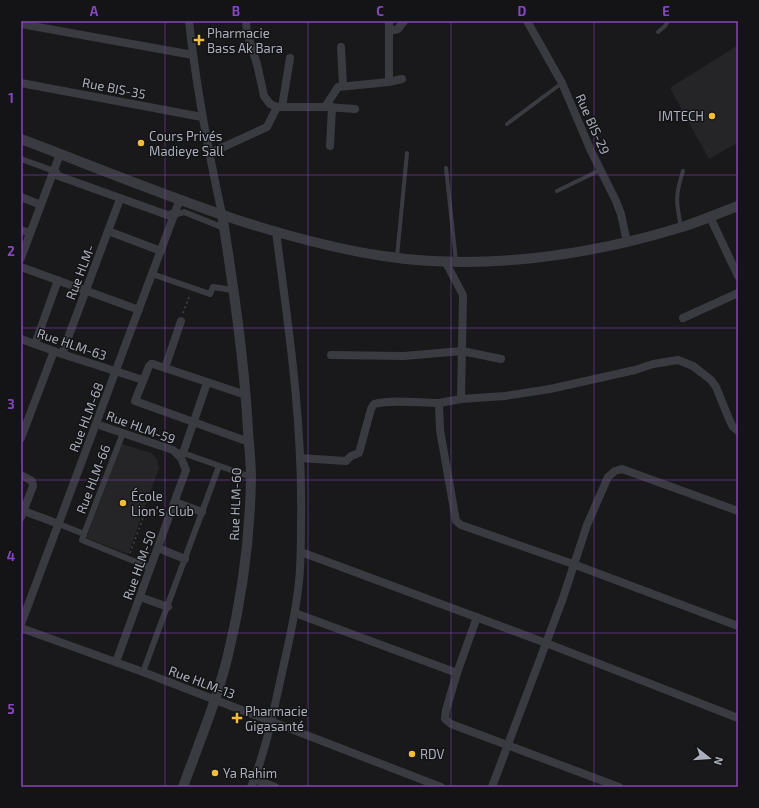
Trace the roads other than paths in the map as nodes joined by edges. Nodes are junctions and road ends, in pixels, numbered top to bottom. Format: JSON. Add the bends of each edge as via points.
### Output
{"nodes":[{"id":1,"x":189,"y":21,"type":"edge"},
{"id":2,"x":246,"y":21,"type":"edge"},
{"id":3,"x":388,"y":21,"type":"edge"},
{"id":4,"x":404,"y":21,"type":"edge"},
{"id":5,"x":668,"y":21,"type":"edge"},
{"id":6,"x":528,"y":22,"type":"edge"},
{"id":7,"x":21,"y":24,"type":"edge"},
{"id":8,"x":390,"y":31,"type":"junction"},
{"id":9,"x":658,"y":32,"type":"dead end"},
{"id":10,"x":341,"y":47,"type":"dead end"},
{"id":11,"x":192,"y":55,"type":"junction"},
{"id":12,"x":290,"y":58,"type":"dead end"},
{"id":13,"x":402,"y":79,"type":"dead end"},
{"id":14,"x":389,"y":82,"type":"junction"},
{"id":15,"x":21,"y":83,"type":"edge"},
{"id":16,"x":562,"y":83,"type":"junction"},
{"id":17,"x":343,"y":86,"type":"junction"},
{"id":18,"x":280,"y":107,"type":"junction"},
{"id":19,"x":328,"y":107,"type":"junction"},
{"id":20,"x":355,"y":109,"type":"dead end"},
{"id":21,"x":202,"y":117,"type":"junction"},
{"id":22,"x":507,"y":124,"type":"dead end"},
{"id":23,"x":21,"y":139,"type":"edge"},
{"id":24,"x":330,"y":146,"type":"dead end"},
{"id":25,"x":407,"y":153,"type":"dead end"},
{"id":26,"x":60,"y":154,"type":"junction"},
{"id":27,"x":208,"y":154,"type":"junction"},
{"id":28,"x":21,"y":159,"type":"edge"},
{"id":29,"x":446,"y":168,"type":"dead end"},
{"id":30,"x":601,"y":170,"type":"junction"},
{"id":31,"x":53,"y":172,"type":"junction"},
{"id":32,"x":683,"y":172,"type":"dead end"},
{"id":33,"x":557,"y":191,"type":"dead end"},
{"id":34,"x":21,"y":197,"type":"edge"},
{"id":35,"x":120,"y":199,"type":"junction"},
{"id":36,"x":180,"y":199,"type":"junction"},
{"id":37,"x":41,"y":205,"type":"junction"},
{"id":38,"x":738,"y":206,"type":"edge"},
{"id":39,"x":222,"y":214,"type":"junction"},
{"id":40,"x":174,"y":216,"type":"junction"},
{"id":41,"x":710,"y":217,"type":"junction"},
{"id":42,"x":681,"y":227,"type":"junction"},
{"id":43,"x":224,"y":228,"type":"junction"},
{"id":44,"x":21,"y":230,"type":"edge"},
{"id":45,"x":108,"y":231,"type":"junction"},
{"id":46,"x":276,"y":232,"type":"junction"},
{"id":47,"x":30,"y":233,"type":"junction"},
{"id":48,"x":627,"y":242,"type":"junction"},
{"id":49,"x":161,"y":251,"type":"junction"},
{"id":50,"x":397,"y":257,"type":"junction"},
{"id":51,"x":21,"y":258,"type":"edge"},
{"id":52,"x":445,"y":261,"type":"junction"},
{"id":53,"x":456,"y":261,"type":"junction"},
{"id":54,"x":21,"y":266,"type":"edge"},
{"id":55,"x":152,"y":274,"type":"junction"},
{"id":56,"x":738,"y":276,"type":"edge"},
{"id":57,"x":58,"y":280,"type":"junction"},
{"id":58,"x":85,"y":290,"type":"junction"},
{"id":59,"x":233,"y":290,"type":"junction"},
{"id":60,"x":738,"y":293,"type":"edge"},
{"id":61,"x":139,"y":310,"type":"junction"},
{"id":62,"x":683,"y":318,"type":"dead end"},
{"id":63,"x":181,"y":321,"type":"road end"},
{"id":64,"x":21,"y":339,"type":"edge"},
{"id":65,"x":35,"y":344,"type":"junction"},
{"id":66,"x":462,"y":351,"type":"junction"},
{"id":67,"x":54,"y":352,"type":"junction"},
{"id":68,"x":62,"y":354,"type":"junction"},
{"id":69,"x":331,"y":355,"type":"dead end"},
{"id":70,"x":501,"y":359,"type":"dead end"},
{"id":71,"x":165,"y":368,"type":"junction"},
{"id":72,"x":116,"y":372,"type":"junction"},
{"id":73,"x":143,"y":380,"type":"junction"},
{"id":74,"x":207,"y":383,"type":"junction"},
{"id":75,"x":246,"y":395,"type":"junction"},
{"id":76,"x":461,"y":399,"type":"junction"},
{"id":77,"x":439,"y":404,"type":"junction"},
{"id":78,"x":194,"y":422,"type":"junction"},
{"id":79,"x":96,"y":424,"type":"junction"},
{"id":80,"x":738,"y":431,"type":"edge"},
{"id":81,"x":123,"y":433,"type":"junction"},
{"id":82,"x":21,"y":438,"type":"edge"},
{"id":83,"x":249,"y":442,"type":"junction"},
{"id":84,"x":173,"y":450,"type":"junction"},
{"id":85,"x":183,"y":453,"type":"junction"},
{"id":86,"x":300,"y":458,"type":"junction"},
{"id":87,"x":219,"y":466,"type":"junction"},
{"id":88,"x":21,"y":475,"type":"edge"},
{"id":89,"x":185,"y":475,"type":"joint"},
{"id":90,"x":251,"y":477,"type":"junction"},
{"id":91,"x":175,"y":502,"type":"junction"},
{"id":92,"x":738,"y":511,"type":"edge"},
{"id":93,"x":202,"y":512,"type":"junction"},
{"id":94,"x":22,"y":513,"type":"edge"},
{"id":95,"x":59,"y":524,"type":"junction"},
{"id":96,"x":84,"y":534,"type":"junction"},
{"id":97,"x":158,"y":548,"type":"junction"},
{"id":98,"x":301,"y":552,"type":"junction"},
{"id":99,"x":185,"y":559,"type":"junction"},
{"id":100,"x":573,"y":564,"type":"junction"},
{"id":101,"x":151,"y":568,"type":"junction"},
{"id":102,"x":140,"y":597,"type":"junction"},
{"id":103,"x":168,"y":607,"type":"junction"},
{"id":104,"x":295,"y":613,"type":"junction"},
{"id":105,"x":477,"y":617,"type":"junction"},
{"id":106,"x":21,"y":624,"type":"edge"},
{"id":107,"x":738,"y":626,"type":"edge"},
{"id":108,"x":21,"y":628,"type":"edge"},
{"id":109,"x":546,"y":643,"type":"junction"},
{"id":110,"x":116,"y":662,"type":"junction"},
{"id":111,"x":143,"y":672,"type":"junction"},
{"id":112,"x":457,"y":673,"type":"junction"},
{"id":113,"x":215,"y":700,"type":"junction"},
{"id":114,"x":738,"y":718,"type":"edge"},
{"id":115,"x":271,"y":721,"type":"junction"},
{"id":116,"x":508,"y":746,"type":"junction"},
{"id":117,"x":253,"y":783,"type":"edge"},
{"id":118,"x":183,"y":787,"type":"edge"},
{"id":119,"x":275,"y":787,"type":"edge"},
{"id":120,"x":441,"y":787,"type":"edge"},
{"id":121,"x":492,"y":787,"type":"edge"},
{"id":122,"x":619,"y":787,"type":"edge"}],
"edges":[{"from":1,"to":11,"type":"street"},
{"from":2,"to":18,"type":"street","via":[[264,96],[270,104]]},
{"from":3,"to":8,"type":"street"},
{"from":4,"to":8,"type":"street","via":[[398,29]]},
{"from":5,"to":9,"type":"lane"},
{"from":6,"to":16,"type":"street","name":"Rue BIS-29"},
{"from":7,"to":11,"type":"street"},
{"from":8,"to":14,"type":"street"},
{"from":10,"to":17,"type":"street"},
{"from":11,"to":21,"type":"street"},
{"from":12,"to":18,"type":"street"},
{"from":13,"to":14,"type":"street"},
{"from":14,"to":17,"type":"street"},
{"from":15,"to":21,"type":"street","name":"Rue BIS-35"},
{"from":16,"to":22,"type":"lane"},
{"from":16,"to":30,"type":"street","name":"Rue BIS-29"},
{"from":17,"to":19,"type":"street","via":[[337,88]]},
{"from":18,"to":19,"type":"street"},
{"from":18,"to":27,"type":"street","via":[[267,127]]},
{"from":19,"to":20,"type":"street"},
{"from":19,"to":24,"type":"street"},
{"from":21,"to":27,"type":"street"},
{"from":23,"to":26,"type":"street"},
{"from":25,"to":50,"type":"lane"},
{"from":26,"to":31,"type":"street"},
{"from":26,"to":36,"type":"street"},
{"from":27,"to":39,"type":"street"},
{"from":28,"to":31,"type":"street"},
{"from":29,"to":53,"type":"lane"},
{"from":30,"to":33,"type":"lane"},
{"from":30,"to":48,"type":"street","name":"Rue BIS-29","via":[[619,209]]},
{"from":31,"to":35,"type":"street"},
{"from":31,"to":37,"type":"street"},
{"from":31,"to":40,"type":"street"},
{"from":32,"to":42,"type":"lane","via":[[677,189],[676,204]]},
{"from":34,"to":37,"type":"street"},
{"from":35,"to":40,"type":"street"},
{"from":35,"to":45,"type":"street","name":"Rue HLM-"},
{"from":36,"to":39,"type":"street"},
{"from":36,"to":40,"type":"street","name":"Rue HLM-68"},
{"from":37,"to":47,"type":"street"},
{"from":38,"to":41,"type":"street"},
{"from":39,"to":43,"type":"street","name":"Rue HLM-60"},
{"from":39,"to":46,"type":"street"},
{"from":40,"to":43,"type":"street","via":[[184,212]]},
{"from":40,"to":49,"type":"street","name":"Rue HLM-68"},
{"from":41,"to":42,"type":"street"},
{"from":41,"to":56,"type":"street"},
{"from":42,"to":48,"type":"street"},
{"from":43,"to":59,"type":"street","name":"Rue HLM-60"},
{"from":44,"to":47,"type":"street"},
{"from":45,"to":49,"type":"street"},
{"from":45,"to":58,"type":"street","name":"Rue HLM-"},
{"from":46,"to":50,"type":"street","via":[[348,249]]},
{"from":46,"to":86,"type":"street","via":[[295,385]]},
{"from":47,"to":51,"type":"street"},
{"from":48,"to":53,"type":"street","via":[[536,257]]},
{"from":49,"to":55,"type":"street","name":"Rue HLM-68"},
{"from":50,"to":52,"type":"street"},
{"from":52,"to":53,"type":"street"},
{"from":52,"to":66,"type":"street","via":[[463,295]]},
{"from":54,"to":57,"type":"street"},
{"from":55,"to":59,"type":"street","via":[[210,294],[213,287]]},
{"from":55,"to":61,"type":"street","name":"Rue HLM-68"},
{"from":57,"to":58,"type":"street"},
{"from":57,"to":65,"type":"street"},
{"from":58,"to":61,"type":"street"},
{"from":58,"to":68,"type":"street","name":"Rue HLM-"},
{"from":59,"to":75,"type":"street","name":"Rue HLM-60"},
{"from":60,"to":62,"type":"street"},
{"from":61,"to":72,"type":"street","name":"Rue HLM-68"},
{"from":63,"to":71,"type":"street"},
{"from":64,"to":65,"type":"street","name":"Rue HLM-63"},
{"from":65,"to":67,"type":"street","name":"Rue HLM-63"},
{"from":66,"to":69,"type":"street","via":[[404,356]]},
{"from":66,"to":70,"type":"street"},
{"from":66,"to":76,"type":"street"},
{"from":67,"to":68,"type":"street","name":"Rue HLM-63"},
{"from":67,"to":82,"type":"street"},
{"from":68,"to":72,"type":"street","name":"Rue HLM-63"},
{"from":71,"to":73,"type":"street","via":[[151,364]]},
{"from":71,"to":74,"type":"street"},
{"from":72,"to":73,"type":"street","name":"Rue HLM-63"},
{"from":72,"to":79,"type":"street","name":"Rue HLM-68"},
{"from":73,"to":78,"type":"street","via":[[135,401]]},
{"from":74,"to":75,"type":"street"},
{"from":74,"to":78,"type":"street"},
{"from":75,"to":83,"type":"street","name":"Rue HLM-60"},
{"from":76,"to":77,"type":"street"},
{"from":76,"to":80,"type":"street","via":[[557,387],[678,360],[693,366],[711,380],[733,427]]},
{"from":77,"to":86,"type":"street","via":[[374,404],[359,453],[346,461]]},
{"from":77,"to":100,"type":"street","via":[[440,430],[456,521],[460,525]]},
{"from":78,"to":83,"type":"street"},
{"from":78,"to":85,"type":"street"},
{"from":79,"to":81,"type":"street","name":"Rue HLM-59"},
{"from":79,"to":95,"type":"street","name":"Rue HLM-68"},
{"from":81,"to":84,"type":"street","name":"Rue HLM-59"},
{"from":81,"to":96,"type":"street","name":"Rue HLM-66"},
{"from":83,"to":90,"type":"street","name":"Rue HLM-60"},
{"from":84,"to":85,"type":"street"},
{"from":84,"to":89,"type":"street","name":"Rue HLM-59","via":[[181,458],[186,470]]},
{"from":85,"to":87,"type":"street"},
{"from":86,"to":98,"type":"street"},
{"from":87,"to":90,"type":"street"},
{"from":87,"to":93,"type":"street"},
{"from":88,"to":94,"type":"street","via":[[32,481],[33,486]]},
{"from":89,"to":91,"type":"street","name":"Rue HLM-50"},
{"from":90,"to":113,"type":"street","name":"Rue HLM-60","via":[[240,597],[228,656]]},
{"from":91,"to":93,"type":"street"},
{"from":91,"to":97,"type":"street","name":"Rue HLM-50"},
{"from":92,"to":100,"type":"street","via":[[622,469],[615,471],[608,477],[586,525]]},
{"from":93,"to":99,"type":"street"},
{"from":94,"to":95,"type":"street"},
{"from":95,"to":96,"type":"street"},
{"from":95,"to":106,"type":"street","name":"Rue HLM-68"},
{"from":96,"to":101,"type":"street","via":[[82,540]]},
{"from":97,"to":99,"type":"street"},
{"from":97,"to":101,"type":"street","name":"Rue HLM-50"},
{"from":98,"to":104,"type":"street"},
{"from":98,"to":105,"type":"street"},
{"from":99,"to":103,"type":"street"},
{"from":100,"to":107,"type":"street"},
{"from":100,"to":109,"type":"street"},
{"from":101,"to":102,"type":"street","name":"Rue HLM-50"},
{"from":102,"to":103,"type":"street"},
{"from":102,"to":110,"type":"street","name":"Rue HLM-50"},
{"from":103,"to":111,"type":"street"},
{"from":104,"to":112,"type":"street"},
{"from":104,"to":115,"type":"street"},
{"from":105,"to":109,"type":"street"},
{"from":105,"to":112,"type":"street"},
{"from":108,"to":110,"type":"street","name":"Rue HLM-13"},
{"from":109,"to":114,"type":"street"},
{"from":109,"to":116,"type":"street"},
{"from":110,"to":111,"type":"street","name":"Rue HLM-13"},
{"from":111,"to":113,"type":"street","name":"Rue HLM-13"},
{"from":112,"to":116,"type":"street","via":[[445,719],[451,724]]},
{"from":113,"to":115,"type":"street","name":"Rue HLM-13"},
{"from":113,"to":118,"type":"street","name":"Rue HLM-60"},
{"from":115,"to":117,"type":"street"},
{"from":115,"to":120,"type":"street","name":"Rue HLM-13"},
{"from":116,"to":121,"type":"street"},
{"from":116,"to":122,"type":"street"},
{"from":117,"to":119,"type":"street"}]}
